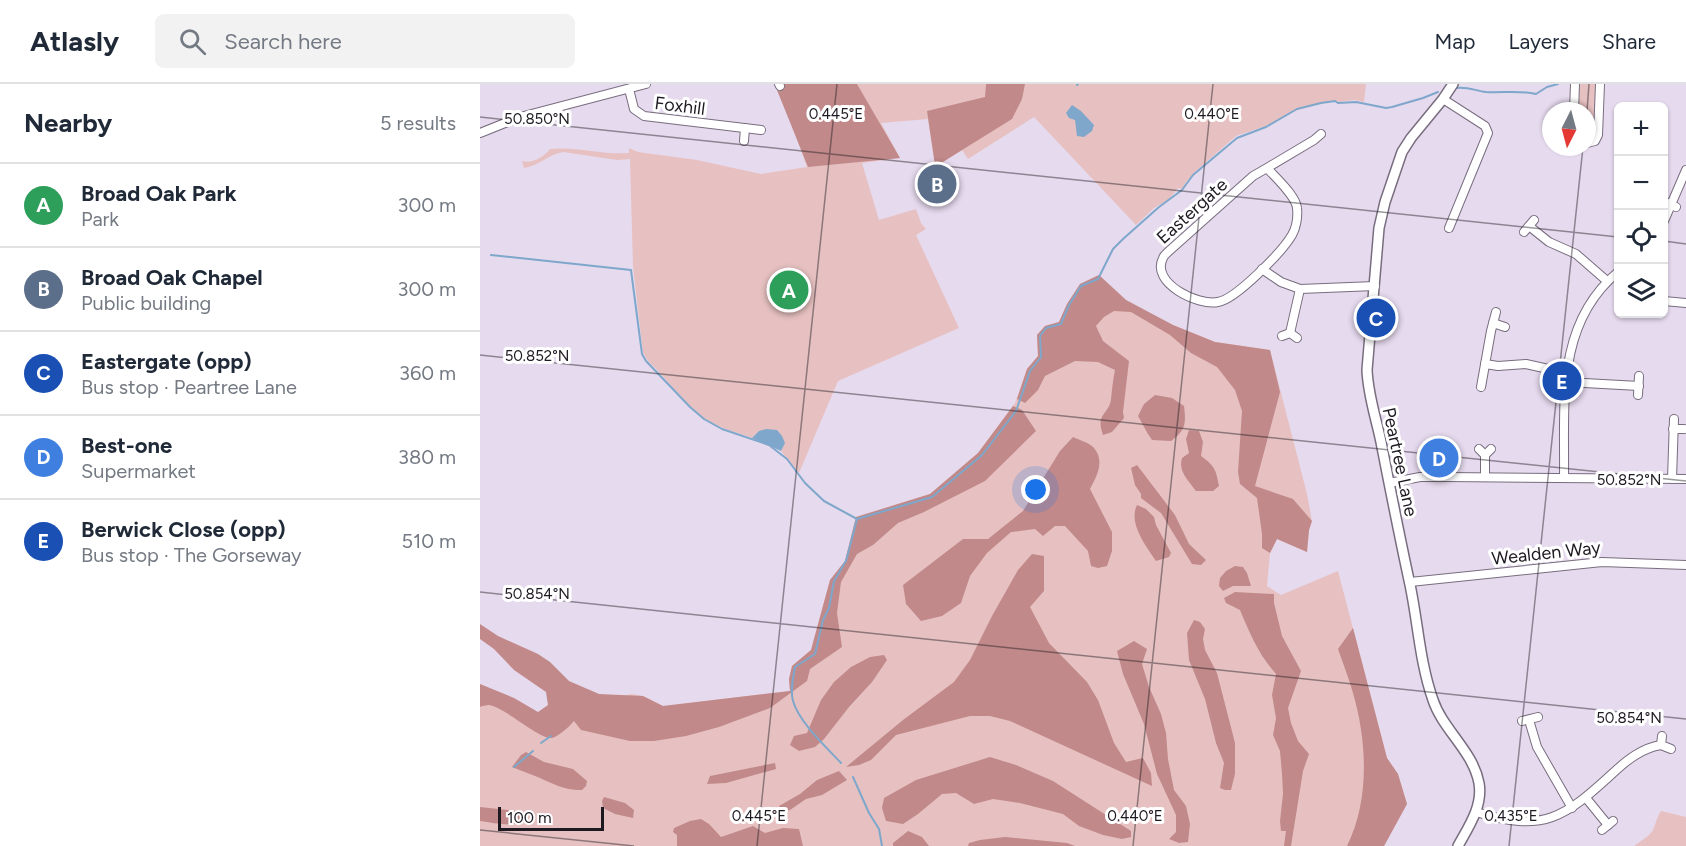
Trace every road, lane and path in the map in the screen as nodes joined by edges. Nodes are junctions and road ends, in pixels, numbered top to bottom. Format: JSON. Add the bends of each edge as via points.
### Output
{"nodes":[{"id":1,"x":646,"y":84,"type":"edge"},
{"id":2,"x":1453,"y":84,"type":"edge"},
{"id":3,"x":1575,"y":84,"type":"edge"},
{"id":4,"x":1600,"y":84,"type":"edge"},
{"id":5,"x":629,"y":89,"type":"junction"},
{"id":6,"x":1443,"y":99,"type":"junction"},
{"id":7,"x":1574,"y":102,"type":"edge"},
{"id":8,"x":746,"y":128,"type":"junction"},
{"id":9,"x":761,"y":130,"type":"dead end"},
{"id":10,"x":480,"y":133,"type":"edge"},
{"id":11,"x":1321,"y":134,"type":"dead end"},
{"id":12,"x":1596,"y":139,"type":"edge"},
{"id":13,"x":744,"y":141,"type":"dead end"},
{"id":14,"x":1267,"y":168,"type":"junction"},
{"id":15,"x":1686,"y":170,"type":"edge"},
{"id":16,"x":1668,"y":212,"type":"edge"},
{"id":17,"x":1529,"y":226,"type":"dead end"},
{"id":18,"x":1449,"y":228,"type":"dead end"},
{"id":19,"x":1262,"y":269,"type":"junction"},
{"id":20,"x":1614,"y":275,"type":"edge"},
{"id":21,"x":1607,"y":281,"type":"junction"},
{"id":22,"x":1375,"y":286,"type":"junction"},
{"id":23,"x":1300,"y":289,"type":"junction"},
{"id":24,"x":1668,"y":301,"type":"edge"},
{"id":25,"x":1686,"y":303,"type":"edge"},
{"id":26,"x":1496,"y":312,"type":"dead end"},
{"id":27,"x":1493,"y":323,"type":"junction"},
{"id":28,"x":1505,"y":327,"type":"dead end"},
{"id":29,"x":1290,"y":336,"type":"dead end"},
{"id":30,"x":1485,"y":364,"type":"junction"},
{"id":31,"x":1640,"y":376,"type":"dead end"},
{"id":32,"x":1566,"y":377,"type":"junction"},
{"id":33,"x":1639,"y":386,"type":"junction"},
{"id":34,"x":1481,"y":387,"type":"dead end"},
{"id":35,"x":1638,"y":395,"type":"dead end"},
{"id":36,"x":1674,"y":419,"type":"dead end"},
{"id":37,"x":1674,"y":429,"type":"junction"},
{"id":38,"x":1684,"y":429,"type":"dead end"},
{"id":39,"x":1485,"y":451,"type":"dead end"},
{"id":40,"x":1485,"y":477,"type":"junction"},
{"id":41,"x":1563,"y":478,"type":"junction"},
{"id":42,"x":1672,"y":479,"type":"junction"},
{"id":43,"x":1686,"y":479,"type":"edge"},
{"id":44,"x":1389,"y":483,"type":"junction"},
{"id":45,"x":1686,"y":565,"type":"edge"},
{"id":46,"x":1410,"y":582,"type":"junction"},
{"id":47,"x":1530,"y":719,"type":"dead end"},
{"id":48,"x":1671,"y":749,"type":"dead end"},
{"id":49,"x":1586,"y":798,"type":"junction"},
{"id":50,"x":1572,"y":808,"type":"junction"},
{"id":51,"x":1476,"y":812,"type":"junction"},
{"id":52,"x":1608,"y":826,"type":"dead end"},
{"id":53,"x":1458,"y":846,"type":"edge"}],
"edges":[{"from":1,"to":5,"type":"street"},
{"from":2,"to":6,"type":"street","name":"Peartree Lane"},
{"from":3,"to":7,"type":"street"},
{"from":4,"to":12,"type":"street"},
{"from":5,"to":8,"type":"street","name":"Foxhill","via":[[634,109],[644,116]]},
{"from":5,"to":10,"type":"street","via":[[520,117]]},
{"from":6,"to":18,"type":"street","via":[[1485,126],[1488,133]]},
{"from":6,"to":22,"type":"street","name":"Peartree Lane","via":[[1402,152],[1379,228]]},
{"from":8,"to":9,"type":"street","name":"Foxhill"},
{"from":8,"to":13,"type":"street"},
{"from":11,"to":14,"type":"street","name":"Eastergate","via":[[1316,143]]},
{"from":14,"to":19,"type":"street","name":"Eastergate","via":[[1295,201],[1298,213],[1293,233]]},
{"from":14,"to":19,"type":"street","name":"Eastergate","via":[[1169,251],[1162,258],[1161,268],[1171,286],[1197,300],[1215,303],[1231,297]]},
{"from":15,"to":16,"type":"street"},
{"from":17,"to":21,"type":"street","via":[[1549,242],[1576,254]]},
{"from":19,"to":23,"type":"street"},
{"from":20,"to":21,"type":"street"},
{"from":21,"to":32,"type":"street","via":[[1578,325]]},
{"from":22,"to":23,"type":"street"},
{"from":22,"to":44,"type":"street","name":"Peartree Lane","via":[[1367,385]]},
{"from":23,"to":29,"type":"street"},
{"from":24,"to":25,"type":"street"},
{"from":26,"to":27,"type":"street"},
{"from":27,"to":28,"type":"street"},
{"from":27,"to":30,"type":"street"},
{"from":30,"to":32,"type":"street","via":[[1526,364]]},
{"from":30,"to":34,"type":"street"},
{"from":31,"to":33,"type":"street"},
{"from":32,"to":33,"type":"street"},
{"from":32,"to":41,"type":"street"},
{"from":33,"to":35,"type":"street"},
{"from":36,"to":37,"type":"street"},
{"from":37,"to":38,"type":"street"},
{"from":37,"to":42,"type":"street"},
{"from":39,"to":40,"type":"street"},
{"from":40,"to":41,"type":"street"},
{"from":40,"to":44,"type":"street","via":[[1420,477]]},
{"from":41,"to":42,"type":"street"},
{"from":42,"to":43,"type":"street"},
{"from":44,"to":46,"type":"street","name":"Peartree Lane"},
{"from":45,"to":46,"type":"street","name":"Wealden Way","via":[[1602,562]]},
{"from":46,"to":51,"type":"street","name":"Peartree Lane","via":[[1423,668],[1434,703],[1476,771],[1480,792]]},
{"from":47,"to":50,"type":"street","via":[[1537,747]]},
{"from":48,"to":49,"type":"street","via":[[1662,741],[1631,757]]},
{"from":49,"to":50,"type":"street"},
{"from":49,"to":52,"type":"street"},
{"from":50,"to":51,"type":"street","via":[[1539,821],[1524,822]]},
{"from":51,"to":53,"type":"street","name":"Peartree Lane"}]}
